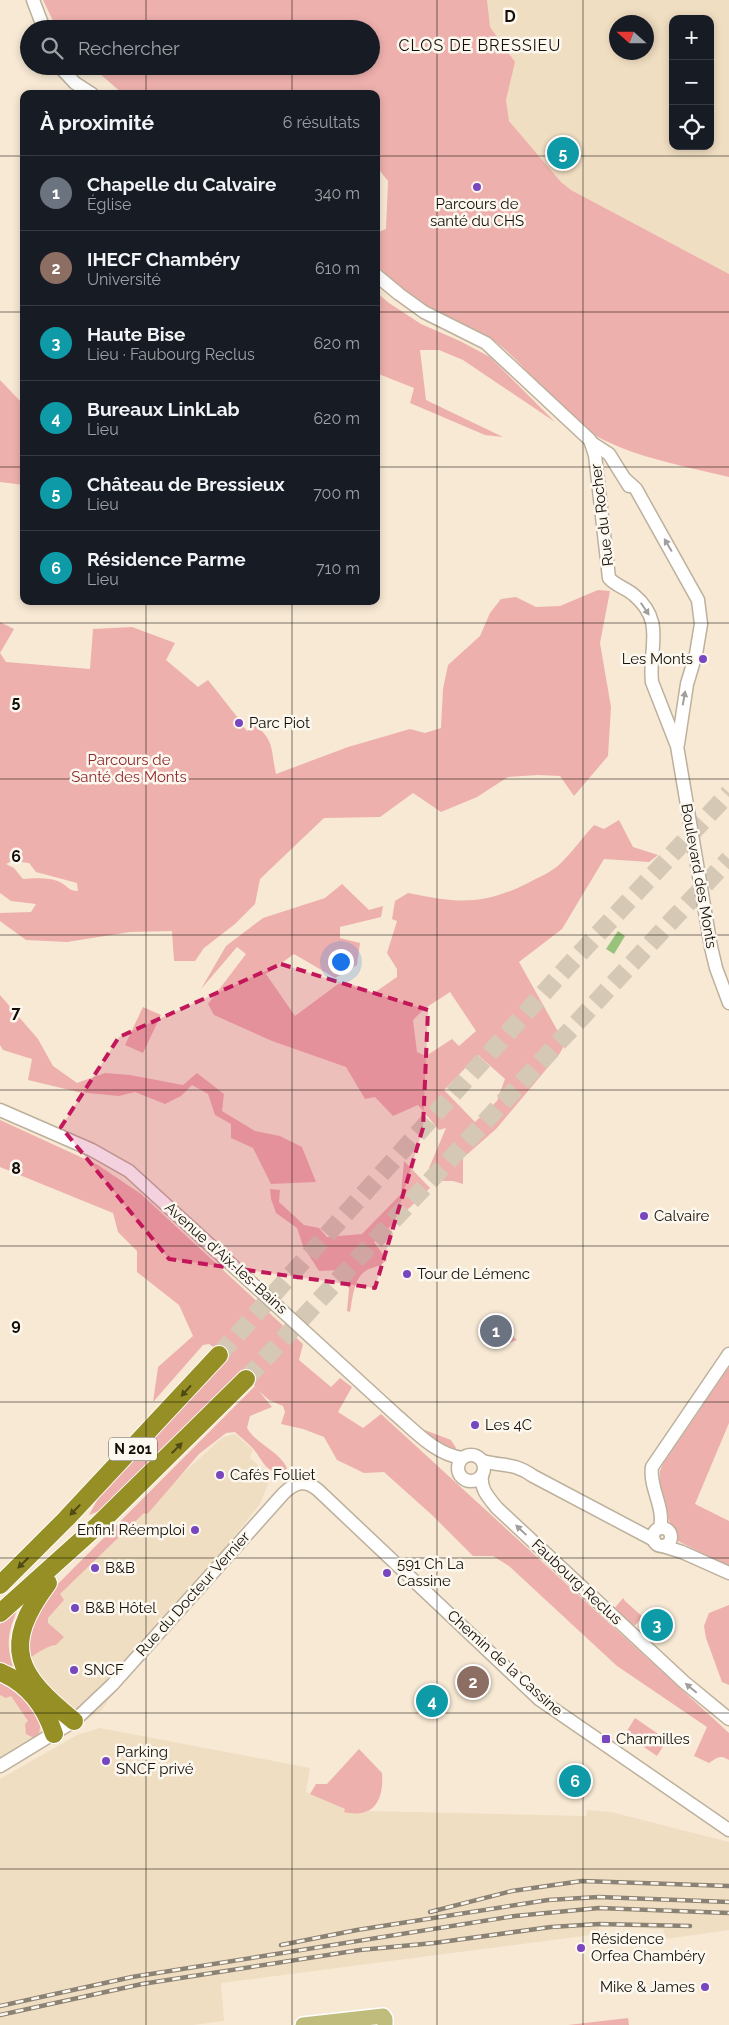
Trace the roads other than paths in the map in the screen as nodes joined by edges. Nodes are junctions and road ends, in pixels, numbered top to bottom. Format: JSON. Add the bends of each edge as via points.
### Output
{"nodes":[{"id":1,"x":33,"y":0,"type":"edge"},
{"id":2,"x":41,"y":20,"type":"edge"},
{"id":3,"x":67,"y":75,"type":"edge"},
{"id":4,"x":86,"y":90,"type":"edge"},
{"id":5,"x":380,"y":278,"type":"edge"},
{"id":6,"x":597,"y":452,"type":"junction"},
{"id":7,"x":677,"y":746,"type":"junction"},
{"id":8,"x":729,"y":1003,"type":"edge"},
{"id":9,"x":0,"y":1110,"type":"edge"},
{"id":10,"x":729,"y":1354,"type":"edge"},
{"id":11,"x":219,"y":1355,"type":"tunnel mouth"},
{"id":12,"x":246,"y":1379,"type":"tunnel mouth"},
{"id":13,"x":460,"y":1464,"type":"junction"},
{"id":14,"x":483,"y":1470,"type":"junction"},
{"id":15,"x":142,"y":1482,"type":"junction"},
{"id":16,"x":296,"y":1483,"type":"joint"},
{"id":17,"x":662,"y":1536,"type":"junction"},
{"id":18,"x":729,"y":1573,"type":"edge"},
{"id":19,"x":0,"y":1585,"type":"edge"},
{"id":20,"x":0,"y":1613,"type":"edge"},
{"id":21,"x":0,"y":1672,"type":"edge"},
{"id":22,"x":729,"y":1719,"type":"edge"},
{"id":23,"x":74,"y":1722,"type":"junction"},
{"id":24,"x":54,"y":1734,"type":"junction"},
{"id":25,"x":0,"y":1766,"type":"edge"},
{"id":26,"x":729,"y":1830,"type":"edge"},
{"id":27,"x":384,"y":2020,"type":"edge"},
{"id":28,"x":303,"y":2025,"type":"edge"}],
"edges":[{"from":1,"to":2,"type":"main road"},
{"from":3,"to":4,"type":"main road"},
{"from":5,"to":6,"type":"main road","via":[[424,312],[486,343],[585,434]]},
{"from":6,"to":7,"type":"main road","name":"Rue du Rocher","one_way":true,"via":[[609,578],[635,596],[648,610],[655,633],[652,682]]},
{"from":7,"to":6,"type":"main road","one_way":true,"via":[[701,624],[698,600],[639,496],[616,463]]},
{"from":7,"to":8,"type":"main road","name":"Boulevard des Monts","via":[[710,947]]},
{"from":9,"to":13,"type":"main road","name":"Avenue d'Aix-les-Bains","via":[[92,1150],[130,1171],[428,1442]]},
{"from":10,"to":17,"type":"main road","via":[[652,1467],[650,1477],[665,1515]]},
{"from":11,"to":19,"type":"highway","number":"N 201","one_way":true,"via":[[45,1542]]},
{"from":15,"to":12,"type":"highway","number":"N 201","one_way":true},
{"from":13,"to":14,"type":"main road","via":[[471,1454],[480,1457]]},
{"from":13,"to":14,"type":"main road","via":[[462,1478],[469,1481],[478,1479]]},
{"from":14,"to":17,"type":"main road","via":[[514,1465],[633,1529]]},
{"from":22,"to":14,"type":"main road","name":"Faubourg Reclus","one_way":true,"via":[[684,1682],[497,1508],[485,1493],[481,1481]]},
{"from":15,"to":20,"type":"highway","number":"N 201"},
{"from":15,"to":23,"type":"highway","via":[[29,1604],[17,1629],[15,1652],[26,1678]]},
{"from":16,"to":23,"type":"main road","name":"Rue du Docteur Vernier"},
{"from":16,"to":26,"type":"main road","name":"Chemin de la Cassine","via":[[308,1484],[318,1490],[548,1706]]},
{"from":17,"to":18,"type":"main road","via":[[682,1552]]},
{"from":21,"to":24,"type":"highway","via":[[35,1697]]},
{"from":23,"to":24,"type":"main road","name":"Rue du Docteur Vernier"},
{"from":24,"to":25,"type":"main road","name":"Rue du Docteur Vernier"},
{"from":27,"to":28,"type":"main road"}]}
